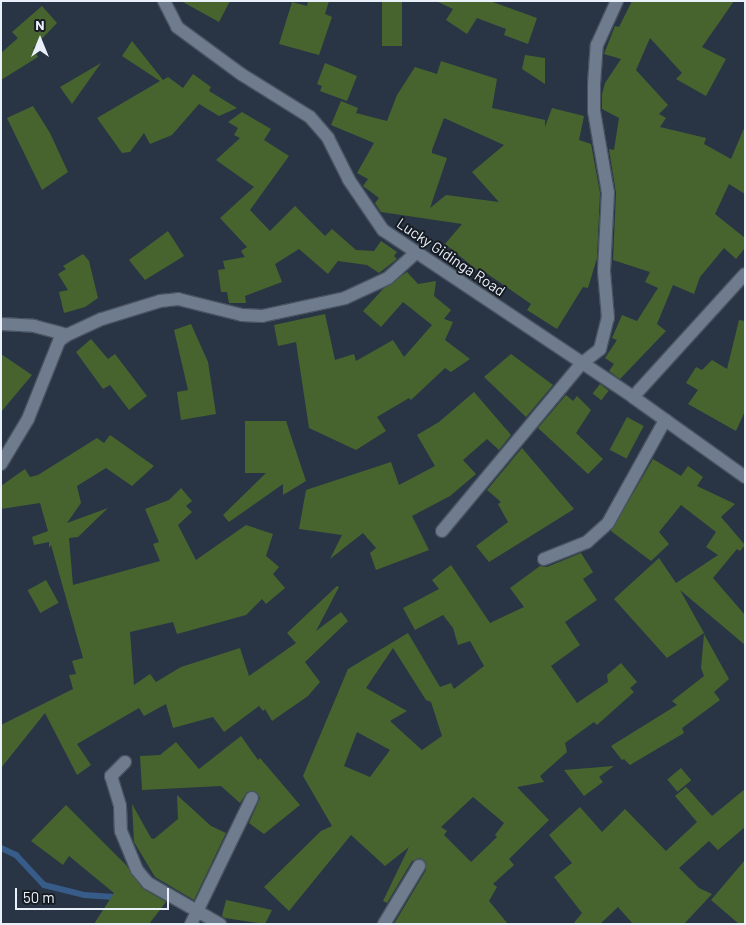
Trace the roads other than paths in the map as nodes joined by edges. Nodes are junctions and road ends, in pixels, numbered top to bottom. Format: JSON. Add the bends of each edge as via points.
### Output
{"nodes":[{"id":1,"x":164,"y":1,"type":"edge"},
{"id":2,"x":612,"y":3,"type":"edge"},
{"id":3,"x":416,"y":253,"type":"junction"},
{"id":4,"x":745,"y":274,"type":"edge"},
{"id":5,"x":1,"y":324,"type":"edge"},
{"id":6,"x":67,"y":335,"type":"junction"},
{"id":7,"x":581,"y":364,"type":"junction"},
{"id":8,"x":633,"y":397,"type":"junction"},
{"id":9,"x":665,"y":420,"type":"junction"},
{"id":10,"x":1,"y":464,"type":"edge"},
{"id":11,"x":745,"y":477,"type":"edge"},
{"id":12,"x":442,"y":531,"type":"dead end"},
{"id":13,"x":544,"y":559,"type":"dead end"},
{"id":14,"x":125,"y":762,"type":"dead end"},
{"id":15,"x":252,"y":798,"type":"dead end"},
{"id":16,"x":420,"y":866,"type":"dead end"},
{"id":17,"x":194,"y":918,"type":"edge"},
{"id":18,"x":220,"y":924,"type":"edge"},
{"id":19,"x":384,"y":924,"type":"edge"}],
"edges":[{"from":1,"to":3,"type":"street","name":"Lucky Gidinga Road","via":[[177,27],[241,74],[310,117],[328,138],[349,180],[383,230]]},
{"from":2,"to":7,"type":"street","via":[[597,45],[594,84],[594,111],[608,193],[604,271],[608,318],[600,348]]},
{"from":3,"to":6,"type":"street","via":[[369,288],[336,300],[262,316],[242,315],[187,300],[160,301],[102,319]]},
{"from":3,"to":7,"type":"street","name":"Lucky Gidinga Road"},
{"from":4,"to":8,"type":"street"},
{"from":5,"to":6,"type":"street","via":[[34,326]]},
{"from":6,"to":10,"type":"street","via":[[58,341],[28,419]]},
{"from":7,"to":8,"type":"street","name":"Lucky Gidinga Road"},
{"from":7,"to":12,"type":"street"},
{"from":8,"to":9,"type":"street","name":"Lucky Gidinga Road"},
{"from":9,"to":11,"type":"street","name":"Lucky Gidinga Road"},
{"from":9,"to":13,"type":"street","via":[[608,523],[587,542]]},
{"from":14,"to":17,"type":"street","via":[[111,776],[120,806],[120,831],[136,870]]},
{"from":15,"to":17,"type":"street"},
{"from":16,"to":19,"type":"street"},
{"from":17,"to":18,"type":"street"}]}
